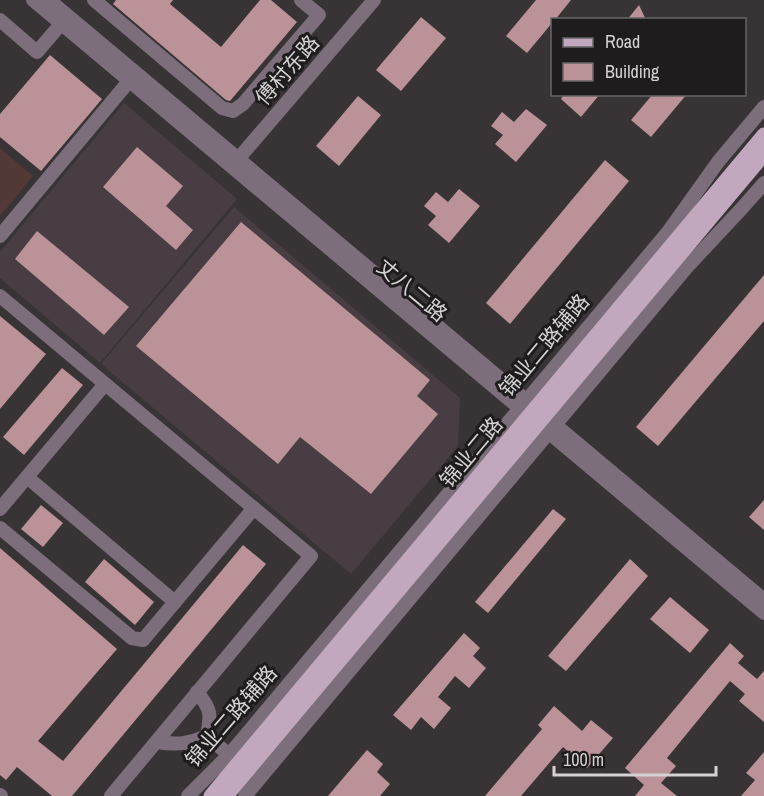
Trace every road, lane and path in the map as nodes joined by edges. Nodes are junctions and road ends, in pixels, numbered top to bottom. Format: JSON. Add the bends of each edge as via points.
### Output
{"nodes":[{"id":1,"x":33,"y":0,"type":"edge"},
{"id":2,"x":50,"y":0,"type":"edge"},
{"id":3,"x":94,"y":0,"type":"edge"},
{"id":4,"x":301,"y":0,"type":"edge"},
{"id":5,"x":374,"y":0,"type":"edge"},
{"id":6,"x":0,"y":20,"type":"edge"},
{"id":7,"x":65,"y":20,"type":"junction"},
{"id":8,"x":133,"y":77,"type":"junction"},
{"id":9,"x":763,"y":107,"type":"edge"},
{"id":10,"x":764,"y":135,"type":"edge"},
{"id":11,"x":764,"y":154,"type":"edge"},
{"id":12,"x":235,"y":163,"type":"junction"},
{"id":13,"x":764,"y":183,"type":"edge"},
{"id":14,"x":0,"y":236,"type":"edge"},
{"id":15,"x":0,"y":296,"type":"edge"},
{"id":16,"x":105,"y":384,"type":"junction"},
{"id":17,"x":537,"y":416,"type":"junction"},
{"id":18,"x":27,"y":477,"type":"junction"},
{"id":19,"x":254,"y":508,"type":"junction"},
{"id":20,"x":0,"y":509,"type":"edge"},
{"id":21,"x":0,"y":528,"type":"edge"},
{"id":22,"x":764,"y":600,"type":"edge"},
{"id":23,"x":175,"y":602,"type":"junction"},
{"id":24,"x":764,"y":613,"type":"edge"},
{"id":25,"x":197,"y":692,"type":"junction"},
{"id":26,"x":207,"y":736,"type":"junction"},
{"id":27,"x":157,"y":742,"type":"junction"},
{"id":28,"x":239,"y":763,"type":"junction"},
{"id":29,"x":111,"y":796,"type":"edge"},
{"id":30,"x":188,"y":796,"type":"edge"},
{"id":31,"x":212,"y":796,"type":"edge"},
{"id":32,"x":226,"y":796,"type":"edge"},
{"id":33,"x":245,"y":796,"type":"edge"}],
"edges":[{"from":1,"to":7,"type":"street","name":"丈八二路"},
{"from":2,"to":7,"type":"street","name":"丈八二路"},
{"from":3,"to":4,"type":"street","via":[[222,108],[233,111],[319,15]]},
{"from":5,"to":12,"type":"street","name":"傅村东路"},
{"from":6,"to":7,"type":"street","via":[[37,52]]},
{"from":7,"to":8,"type":"street","name":"丈八二路"},
{"from":8,"to":12,"type":"street","name":"丈八二路"},
{"from":8,"to":14,"type":"street"},
{"from":9,"to":17,"type":"street","name":"锦业二路辅路","via":[[718,162]]},
{"from":10,"to":17,"type":"main road","name":"锦业二路"},
{"from":11,"to":17,"type":"main road","name":"锦业二路"},
{"from":12,"to":17,"type":"street","name":"丈八二路"},
{"from":13,"to":17,"type":"street","name":"锦业二路辅路","via":[[687,267]]},
{"from":15,"to":16,"type":"street"},
{"from":16,"to":18,"type":"street"},
{"from":16,"to":19,"type":"street"},
{"from":17,"to":22,"type":"street","name":"丈八二路"},
{"from":17,"to":24,"type":"street","name":"丈八二路"},
{"from":17,"to":28,"type":"main road","name":"锦业二路"},
{"from":17,"to":33,"type":"street","name":"锦业二路辅路"},
{"from":18,"to":20,"type":"street"},
{"from":18,"to":23,"type":"street"},
{"from":19,"to":23,"type":"street"},
{"from":19,"to":25,"type":"street","via":[[312,556]]},
{"from":21,"to":23,"type":"street","via":[[132,638],[143,640]]},
{"from":25,"to":26,"type":"street","via":[[211,717]]},
{"from":25,"to":27,"type":"street"},
{"from":26,"to":27,"type":"street","via":[[189,743]]},
{"from":26,"to":28,"type":"street"},
{"from":27,"to":29,"type":"street"},
{"from":28,"to":30,"type":"street","name":"锦业二路辅路"},
{"from":28,"to":31,"type":"main road","name":"锦业二路"},
{"from":28,"to":32,"type":"main road","name":"锦业二路"}]}
